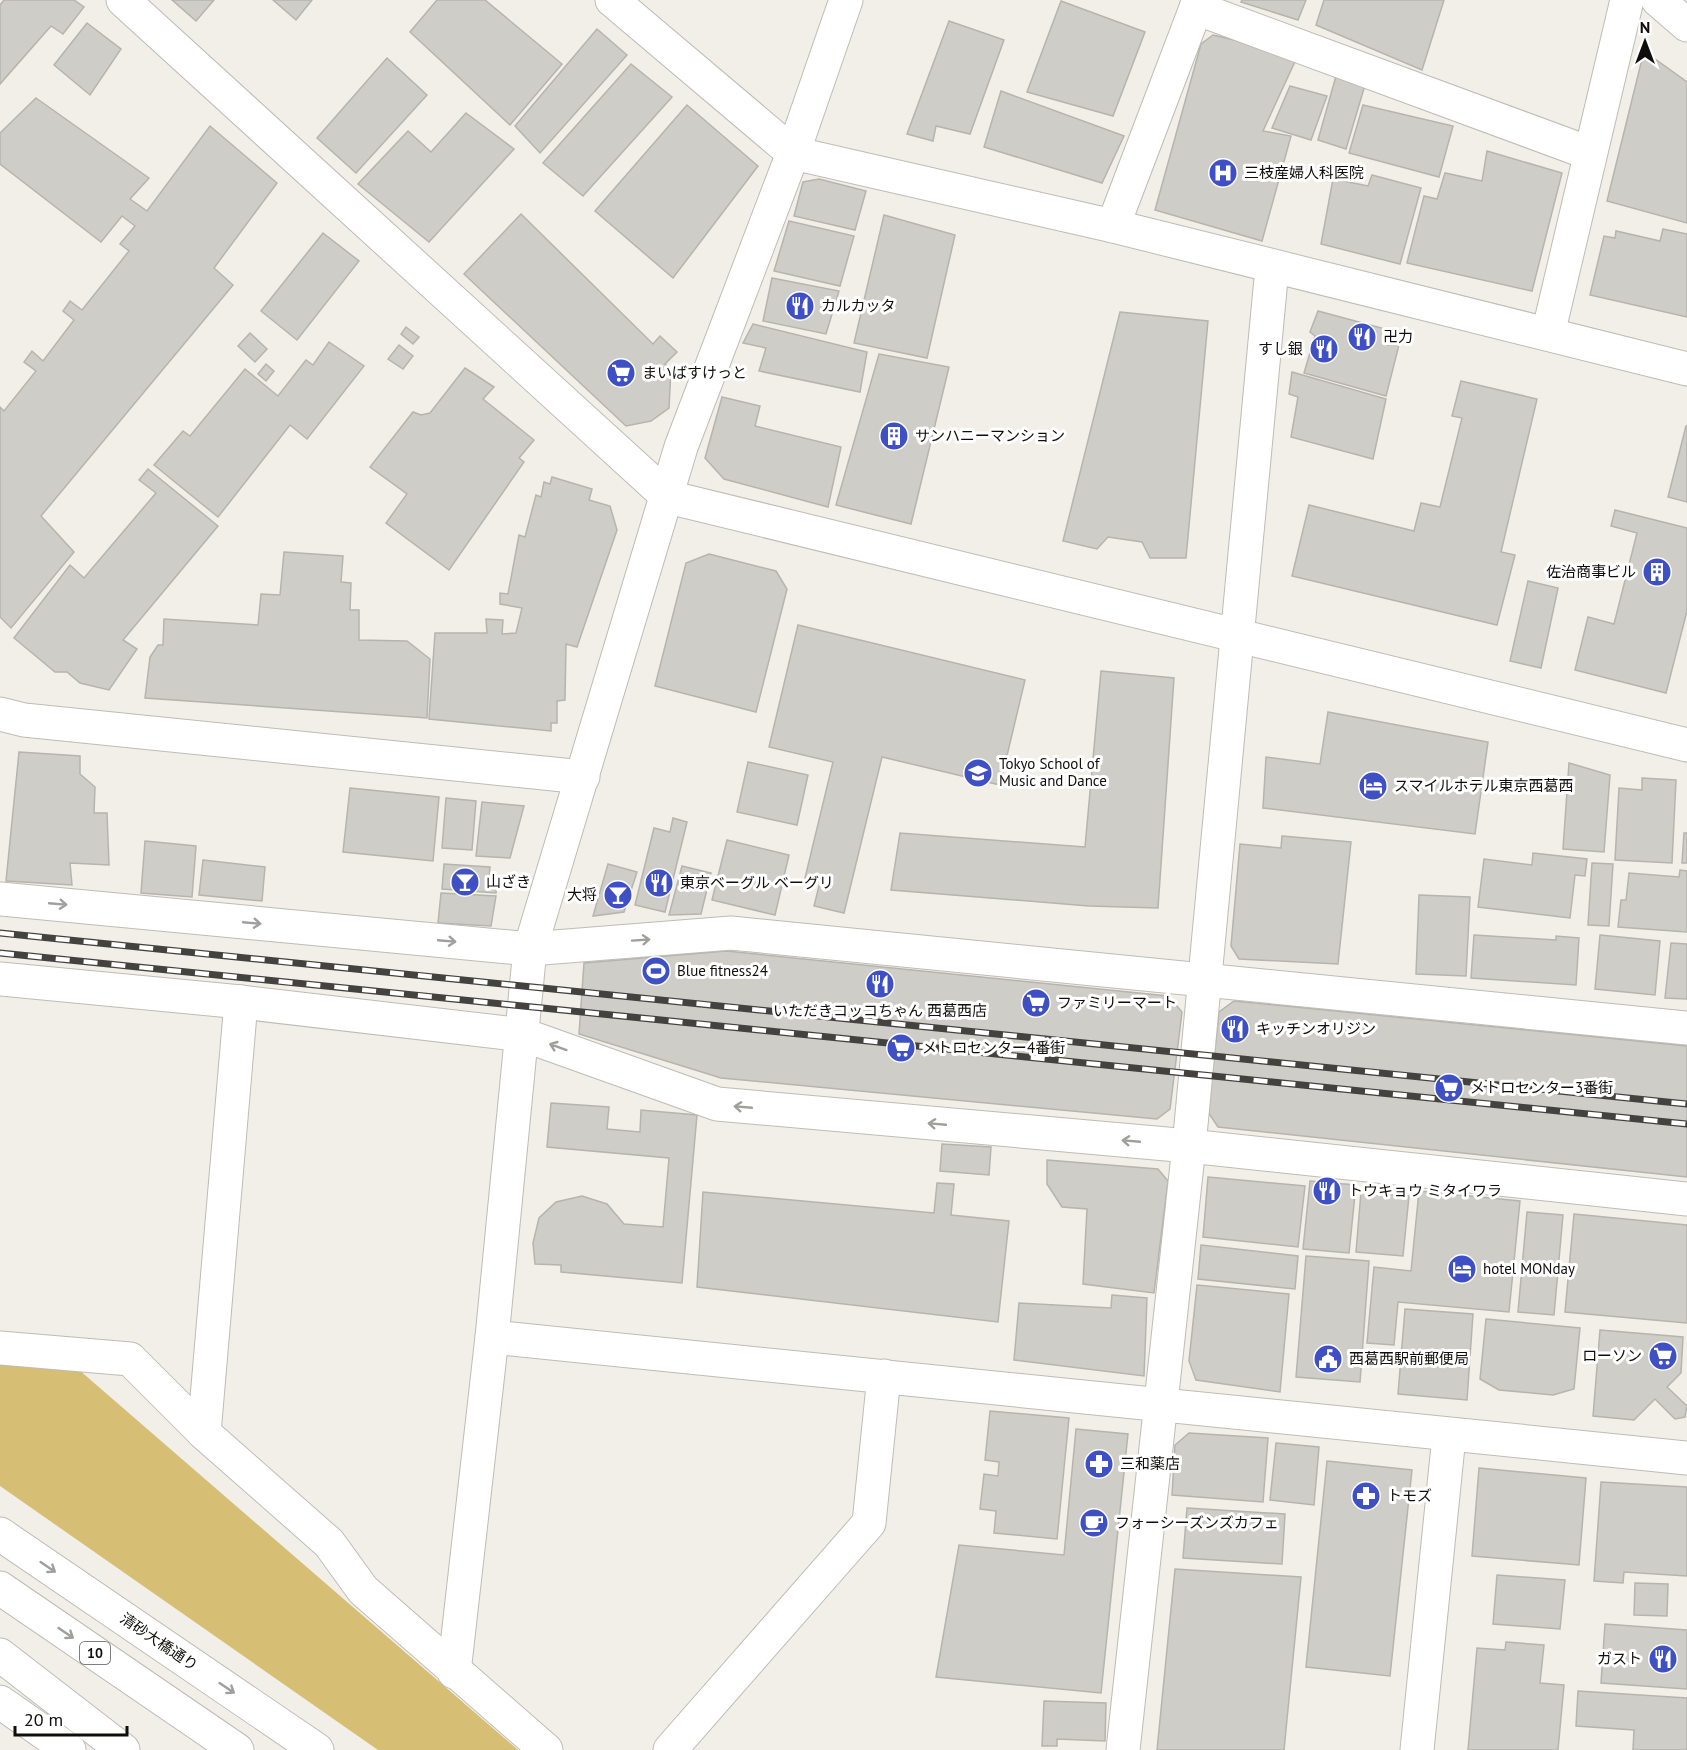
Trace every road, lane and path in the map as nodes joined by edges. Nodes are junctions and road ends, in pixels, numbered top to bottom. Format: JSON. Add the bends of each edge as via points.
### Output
{"nodes":[{"id":1,"x":123,"y":0,"type":"edge"},
{"id":2,"x":612,"y":0,"type":"edge"},
{"id":3,"x":846,"y":0,"type":"edge"},
{"id":4,"x":1627,"y":0,"type":"edge"},
{"id":5,"x":1658,"y":0,"type":"edge"},
{"id":6,"x":1197,"y":4,"type":"edge"},
{"id":7,"x":1687,"y":26,"type":"edge"},
{"id":8,"x":793,"y":153,"type":"junction"},
{"id":9,"x":1589,"y":153,"type":"junction"},
{"id":10,"x":1113,"y":226,"type":"junction"},
{"id":11,"x":1272,"y":268,"type":"junction"},
{"id":12,"x":1548,"y":334,"type":"junction"},
{"id":13,"x":1687,"y":369,"type":"edge"},
{"id":14,"x":668,"y":497,"type":"junction"},
{"id":15,"x":1236,"y":637,"type":"junction"},
{"id":16,"x":0,"y":714,"type":"edge"},
{"id":17,"x":1687,"y":745,"type":"edge"},
{"id":18,"x":583,"y":777,"type":"junction"},
{"id":19,"x":0,"y":899,"type":"edge"},
{"id":20,"x":530,"y":949,"type":"junction"},
{"id":21,"x":0,"y":979,"type":"edge"},
{"id":22,"x":1205,"y":980,"type":"junction"},
{"id":23,"x":241,"y":1002,"type":"junction"},
{"id":24,"x":1687,"y":1028,"type":"edge"},
{"id":25,"x":524,"y":1035,"type":"junction"},
{"id":26,"x":1189,"y":1146,"type":"junction"},
{"id":27,"x":1687,"y":1199,"type":"edge"},
{"id":28,"x":492,"y":1337,"type":"junction"},
{"id":29,"x":0,"y":1348,"type":"edge"},
{"id":30,"x":884,"y":1376,"type":"junction"},
{"id":31,"x":1160,"y":1403,"type":"junction"},
{"id":32,"x":204,"y":1434,"type":"junction"},
{"id":33,"x":1449,"y":1436,"type":"junction"},
{"id":34,"x":1687,"y":1458,"type":"edge"},
{"id":35,"x":0,"y":1534,"type":"edge"},
{"id":36,"x":0,"y":1588,"type":"edge"},
{"id":37,"x":0,"y":1655,"type":"edge"},
{"id":38,"x":454,"y":1672,"type":"junction"},
{"id":39,"x":0,"y":1702,"type":"edge"},
{"id":40,"x":69,"y":1750,"type":"edge"},
{"id":41,"x":123,"y":1750,"type":"edge"},
{"id":42,"x":237,"y":1750,"type":"edge"},
{"id":43,"x":317,"y":1750,"type":"edge"},
{"id":44,"x":546,"y":1750,"type":"edge"},
{"id":45,"x":670,"y":1750,"type":"edge"},
{"id":46,"x":1123,"y":1750,"type":"edge"},
{"id":47,"x":1417,"y":1750,"type":"edge"}],
"edges":[{"from":1,"to":14,"type":"main road"},
{"from":2,"to":8,"type":"main road"},
{"from":3,"to":8,"type":"main road"},
{"from":4,"to":9,"type":"main road"},
{"from":5,"to":7,"type":"main road"},
{"from":6,"to":9,"type":"main road"},
{"from":6,"to":10,"type":"main road"},
{"from":8,"to":10,"type":"main road"},
{"from":8,"to":14,"type":"main road","via":[[681,447]]},
{"from":9,"to":12,"type":"main road"},
{"from":10,"to":11,"type":"main road"},
{"from":11,"to":12,"type":"main road"},
{"from":11,"to":15,"type":"main road"},
{"from":12,"to":13,"type":"main road"},
{"from":14,"to":15,"type":"main road"},
{"from":14,"to":18,"type":"main road"},
{"from":15,"to":17,"type":"main road"},
{"from":15,"to":22,"type":"main road"},
{"from":16,"to":18,"type":"main road","via":[[24,720]]},
{"from":18,"to":20,"type":"main road"},
{"from":19,"to":20,"type":"main road","one_way":true},
{"from":20,"to":22,"type":"main road","one_way":true,"via":[[731,933]]},
{"from":20,"to":25,"type":"main road"},
{"from":21,"to":23,"type":"main road"},
{"from":22,"to":24,"type":"main road"},
{"from":22,"to":26,"type":"main road"},
{"from":23,"to":25,"type":"main road"},
{"from":23,"to":32,"type":"main road"},
{"from":26,"to":25,"type":"main road","one_way":true,"via":[[717,1104]]},
{"from":25,"to":28,"type":"main road"},
{"from":26,"to":27,"type":"main road"},
{"from":26,"to":31,"type":"main road"},
{"from":28,"to":30,"type":"main road"},
{"from":28,"to":38,"type":"main road"},
{"from":29,"to":32,"type":"main road","via":[[130,1359]]},
{"from":30,"to":31,"type":"main road"},
{"from":30,"to":45,"type":"main road","via":[[869,1523]]},
{"from":31,"to":33,"type":"main road"},
{"from":31,"to":46,"type":"main road"},
{"from":32,"to":38,"type":"main road","via":[[329,1543],[363,1590]]},
{"from":33,"to":34,"type":"main road"},
{"from":33,"to":47,"type":"main road"},
{"from":35,"to":43,"type":"main road","name":"清砂大橋通り","one_way":true},
{"from":36,"to":42,"type":"main road","number":"10","one_way":true},
{"from":37,"to":41,"type":"main road"},
{"from":38,"to":44,"type":"main road"},
{"from":39,"to":40,"type":"main road"}]}
